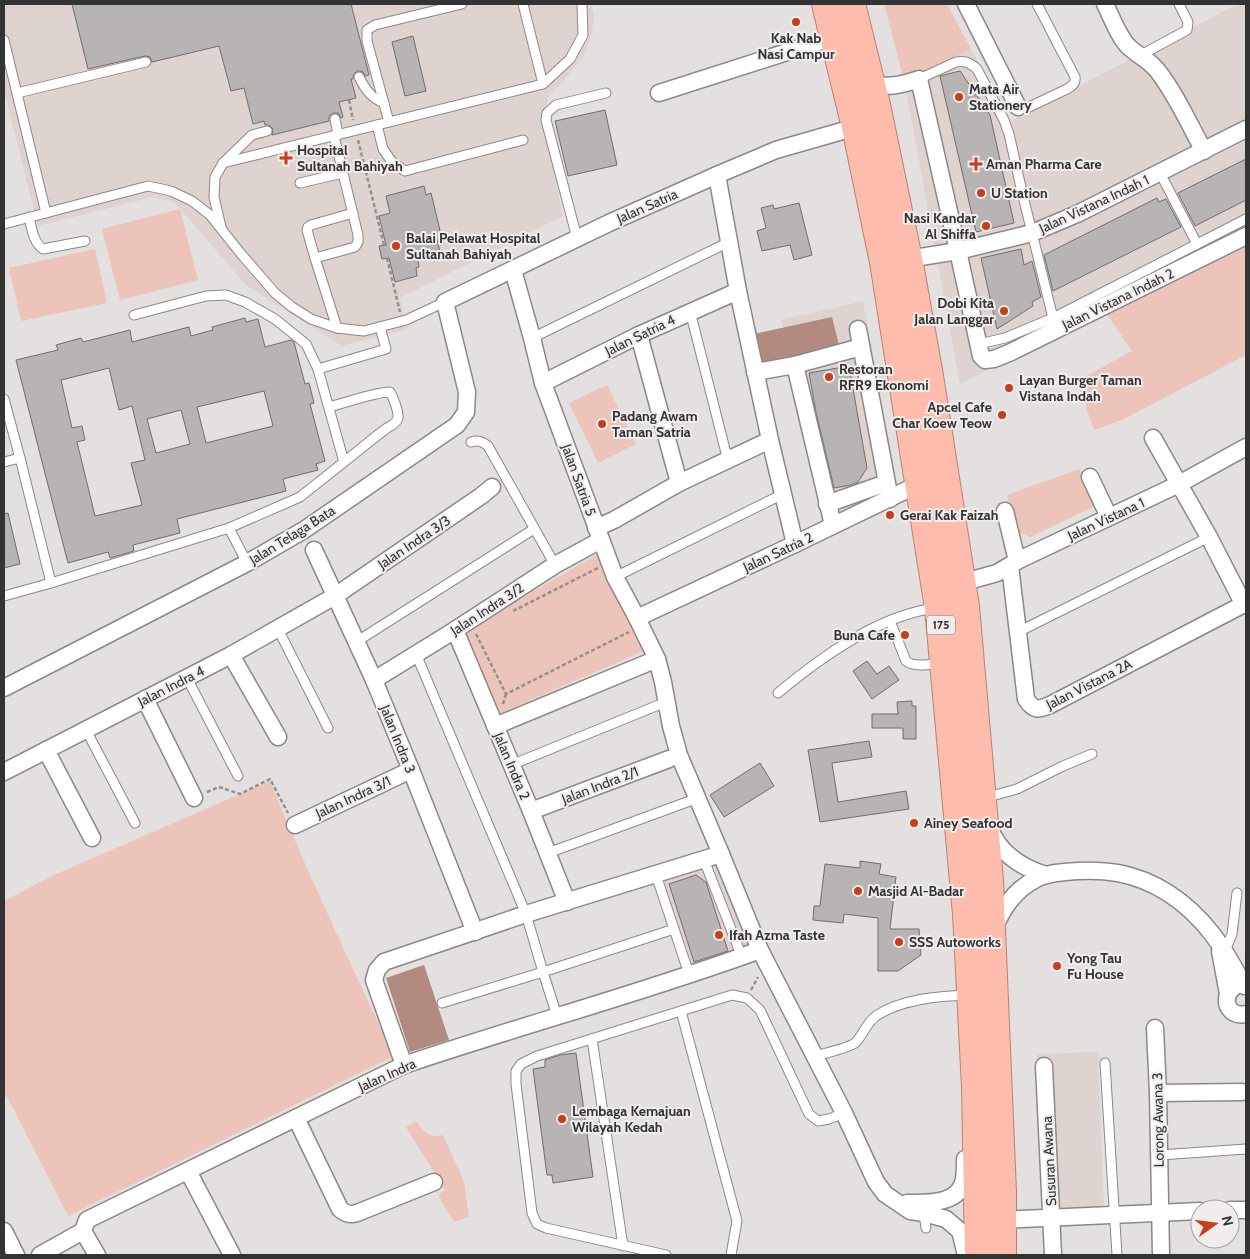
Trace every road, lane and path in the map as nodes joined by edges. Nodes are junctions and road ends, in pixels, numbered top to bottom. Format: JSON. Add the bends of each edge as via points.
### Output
{"nodes":[{"id":1,"x":462,"y":4,"type":"edge"},
{"id":2,"x":523,"y":4,"type":"edge"},
{"id":3,"x":582,"y":4,"type":"edge"},
{"id":4,"x":826,"y":4,"type":"edge"},
{"id":5,"x":851,"y":4,"type":"edge"},
{"id":6,"x":966,"y":4,"type":"edge"},
{"id":7,"x":1036,"y":4,"type":"edge"},
{"id":8,"x":1105,"y":4,"type":"edge"},
{"id":9,"x":1179,"y":4,"type":"edge"},
{"id":10,"x":834,"y":37,"type":"junction"},
{"id":11,"x":4,"y":40,"type":"edge"},
{"id":12,"x":1145,"y":58,"type":"junction"},
{"id":13,"x":146,"y":62,"type":"dead end"},
{"id":14,"x":359,"y":77,"type":"dead end"},
{"id":15,"x":919,"y":79,"type":"junction"},
{"id":16,"x":543,"y":84,"type":"junction"},
{"id":17,"x":870,"y":84,"type":"junction"},
{"id":18,"x":17,"y":93,"type":"junction"},
{"id":19,"x":606,"y":93,"type":"dead end"},
{"id":20,"x":659,"y":93,"type":"dead end"},
{"id":21,"x":348,"y":100,"type":"dead end"},
{"id":22,"x":384,"y":103,"type":"junction"},
{"id":23,"x":1018,"y":106,"type":"joint"},
{"id":24,"x":335,"y":119,"type":"dead end"},
{"id":25,"x":389,"y":122,"type":"junction"},
{"id":26,"x":377,"y":125,"type":"junction"},
{"id":27,"x":856,"y":127,"type":"junction"},
{"id":28,"x":1246,"y":129,"type":"edge"},
{"id":29,"x":356,"y":130,"type":"junction"},
{"id":30,"x":267,"y":131,"type":"dead end"},
{"id":31,"x":336,"y":135,"type":"junction"},
{"id":32,"x":523,"y":140,"type":"dead end"},
{"id":33,"x":1204,"y":151,"type":"junction"},
{"id":34,"x":223,"y":163,"type":"junction"},
{"id":35,"x":343,"y":172,"type":"junction"},
{"id":36,"x":1160,"y":173,"type":"junction"},
{"id":37,"x":717,"y":175,"type":"junction"},
{"id":38,"x":300,"y":183,"type":"dead end"},
{"id":39,"x":46,"y":213,"type":"junction"},
{"id":40,"x":353,"y":213,"type":"junction"},
{"id":41,"x":29,"y":217,"type":"junction"},
{"id":42,"x":1246,"y":219,"type":"edge"},
{"id":43,"x":4,"y":224,"type":"edge"},
{"id":44,"x":222,"y":231,"type":"junction"},
{"id":45,"x":1032,"y":233,"type":"junction"},
{"id":46,"x":1246,"y":236,"type":"edge"},
{"id":47,"x":577,"y":238,"type":"junction"},
{"id":48,"x":84,"y":241,"type":"dead end"},
{"id":49,"x":729,"y":242,"type":"junction"},
{"id":50,"x":1197,"y":244,"type":"junction"},
{"id":51,"x":384,"y":245,"type":"dead end"},
{"id":52,"x":958,"y":250,"type":"junction"},
{"id":53,"x":315,"y":258,"type":"junction"},
{"id":54,"x":387,"y":258,"type":"dead end"},
{"id":55,"x":908,"y":260,"type":"junction"},
{"id":56,"x":513,"y":270,"type":"junction"},
{"id":57,"x":738,"y":291,"type":"junction"},
{"id":58,"x":445,"y":302,"type":"junction"},
{"id":59,"x":690,"y":311,"type":"junction"},
{"id":60,"x":134,"y":315,"type":"dead end"},
{"id":61,"x":1053,"y":318,"type":"junction"},
{"id":62,"x":402,"y":321,"type":"junction"},
{"id":63,"x":380,"y":327,"type":"junction"},
{"id":64,"x":337,"y":328,"type":"junction"},
{"id":65,"x":858,"y":329,"type":"dead end"},
{"id":66,"x":639,"y":335,"type":"junction"},
{"id":67,"x":532,"y":338,"type":"junction"},
{"id":68,"x":978,"y":344,"type":"junction"},
{"id":69,"x":861,"y":347,"type":"junction"},
{"id":70,"x":795,"y":365,"type":"junction"},
{"id":71,"x":318,"y":369,"type":"junction"},
{"id":72,"x":755,"y":372,"type":"junction"},
{"id":73,"x":543,"y":383,"type":"junction"},
{"id":74,"x":4,"y":399,"type":"edge"},
{"id":75,"x":329,"y":407,"type":"junction"},
{"id":76,"x":1153,"y":438,"type":"dead end"},
{"id":77,"x":770,"y":440,"type":"junction"},
{"id":78,"x":471,"y":442,"type":"dead end"},
{"id":79,"x":1246,"y":447,"type":"edge"},
{"id":80,"x":20,"y":458,"type":"junction"},
{"id":81,"x":728,"y":461,"type":"junction"},
{"id":82,"x":4,"y":462,"type":"edge"},
{"id":83,"x":344,"y":462,"type":"junction"},
{"id":84,"x":1090,"y":477,"type":"dead end"},
{"id":85,"x":499,"y":483,"type":"junction"},
{"id":86,"x":679,"y":483,"type":"junction"},
{"id":87,"x":919,"y":484,"type":"junction"},
{"id":88,"x":1179,"y":484,"type":"junction"},
{"id":89,"x":888,"y":491,"type":"junction"},
{"id":90,"x":782,"y":494,"type":"junction"},
{"id":91,"x":828,"y":504,"type":"junction"},
{"id":92,"x":1005,"y":511,"type":"dead end"},
{"id":93,"x":1110,"y":516,"type":"junction"},
{"id":94,"x":833,"y":525,"type":"junction"},
{"id":95,"x":229,"y":528,"type":"junction"},
{"id":96,"x":534,"y":528,"type":"junction"},
{"id":97,"x":598,"y":534,"type":"junction"},
{"id":98,"x":1209,"y":537,"type":"junction"},
{"id":99,"x":795,"y":544,"type":"junction"},
{"id":100,"x":314,"y":550,"type":"dead end"},
{"id":101,"x":247,"y":563,"type":"junction"},
{"id":102,"x":1013,"y":564,"type":"junction"},
{"id":103,"x":555,"y":565,"type":"junction"},
{"id":104,"x":599,"y":568,"type":"dead end"},
{"id":105,"x":615,"y":578,"type":"junction"},
{"id":106,"x":51,"y":583,"type":"junction"},
{"id":107,"x":961,"y":583,"type":"junction"},
{"id":108,"x":4,"y":596,"type":"edge"},
{"id":109,"x":335,"y":596,"type":"junction"},
{"id":110,"x":1245,"y":604,"type":"edge"},
{"id":111,"x":939,"y":608,"type":"junction"},
{"id":112,"x":510,"y":613,"type":"dead end"},
{"id":113,"x":890,"y":621,"type":"junction"},
{"id":114,"x":634,"y":624,"type":"junction"},
{"id":115,"x":278,"y":629,"type":"junction"},
{"id":116,"x":455,"y":630,"type":"junction"},
{"id":117,"x":474,"y":631,"type":"dead end"},
{"id":118,"x":1018,"y":632,"type":"junction"},
{"id":119,"x":356,"y":642,"type":"junction"},
{"id":120,"x":416,"y":654,"type":"junction"},
{"id":121,"x":231,"y":655,"type":"junction"},
{"id":122,"x":657,"y":660,"type":"junction"},
{"id":123,"x":944,"y":662,"type":"junction"},
{"id":124,"x":187,"y":678,"type":"junction"},
{"id":125,"x":374,"y":680,"type":"junction"},
{"id":126,"x":4,"y":688,"type":"edge"},
{"id":127,"x":778,"y":692,"type":"dead end"},
{"id":128,"x":145,"y":699,"type":"junction"},
{"id":129,"x":666,"y":702,"type":"junction"},
{"id":130,"x":495,"y":726,"type":"junction"},
{"id":131,"x":328,"y":728,"type":"dead end"},
{"id":132,"x":86,"y":730,"type":"junction"},
{"id":133,"x":278,"y":737,"type":"dead end"},
{"id":134,"x":46,"y":750,"type":"junction"},
{"id":135,"x":1092,"y":754,"type":"dead end"},
{"id":136,"x":669,"y":759,"type":"dead end"},
{"id":137,"x":511,"y":765,"type":"junction"},
{"id":138,"x":411,"y":770,"type":"junction"},
{"id":139,"x":4,"y":772,"type":"edge"},
{"id":140,"x":238,"y":776,"type":"dead end"},
{"id":141,"x":194,"y":798,"type":"joint"},
{"id":142,"x":698,"y":798,"type":"junction"},
{"id":143,"x":982,"y":799,"type":"junction"},
{"id":144,"x":531,"y":811,"type":"junction"},
{"id":145,"x":135,"y":822,"type":"dead end"},
{"id":146,"x":295,"y":825,"type":"joint"},
{"id":147,"x":92,"y":838,"type":"dead end"},
{"id":148,"x":548,"y":853,"type":"junction"},
{"id":149,"x":721,"y":854,"type":"junction"},
{"id":150,"x":704,"y":860,"type":"junction"},
{"id":151,"x":656,"y":875,"type":"junction"},
{"id":152,"x":1046,"y":875,"type":"junction"},
{"id":153,"x":1237,"y":893,"type":"dead end"},
{"id":154,"x":567,"y":902,"type":"junction"},
{"id":155,"x":526,"y":914,"type":"junction"},
{"id":156,"x":674,"y":929,"type":"junction"},
{"id":157,"x":475,"y":932,"type":"junction"},
{"id":158,"x":1214,"y":935,"type":"junction"},
{"id":159,"x":992,"y":939,"type":"junction"},
{"id":160,"x":760,"y":950,"type":"junction"},
{"id":161,"x":1225,"y":951,"type":"junction"},
{"id":162,"x":742,"y":957,"type":"junction"},
{"id":163,"x":770,"y":970,"type":"junction"},
{"id":164,"x":542,"y":972,"type":"junction"},
{"id":165,"x":689,"y":974,"type":"junction"},
{"id":166,"x":1245,"y":986,"type":"edge"},
{"id":167,"x":1228,"y":994,"type":"junction"},
{"id":168,"x":971,"y":995,"type":"junction"},
{"id":169,"x":747,"y":998,"type":"junction"},
{"id":170,"x":442,"y":1003,"type":"dead end"},
{"id":171,"x":681,"y":1011,"type":"junction"},
{"id":172,"x":1246,"y":1014,"type":"edge"},
{"id":173,"x":557,"y":1016,"type":"junction"},
{"id":174,"x":1155,"y":1028,"type":"dead end"},
{"id":175,"x":592,"y":1039,"type":"junction"},
{"id":176,"x":815,"y":1056,"type":"junction"},
{"id":177,"x":1105,"y":1063,"type":"dead end"},
{"id":178,"x":404,"y":1065,"type":"junction"},
{"id":179,"x":1044,"y":1066,"type":"dead end"},
{"id":180,"x":976,"y":1087,"type":"junction"},
{"id":181,"x":1242,"y":1092,"type":"dead end"},
{"id":182,"x":1158,"y":1093,"type":"junction"},
{"id":183,"x":844,"y":1113,"type":"junction"},
{"id":184,"x":296,"y":1118,"type":"junction"},
{"id":185,"x":1246,"y":1148,"type":"edge"},
{"id":186,"x":1160,"y":1155,"type":"junction"},
{"id":187,"x":188,"y":1171,"type":"junction"},
{"id":188,"x":434,"y":1182,"type":"dead end"},
{"id":189,"x":895,"y":1202,"type":"junction"},
{"id":190,"x":1190,"y":1211,"type":"edge"},
{"id":191,"x":1159,"y":1212,"type":"junction"},
{"id":192,"x":1114,"y":1216,"type":"junction"},
{"id":193,"x":1052,"y":1218,"type":"junction"},
{"id":194,"x":1002,"y":1220,"type":"junction"},
{"id":195,"x":4,"y":1231,"type":"edge"},
{"id":196,"x":83,"y":1231,"type":"junction"},
{"id":197,"x":623,"y":1246,"type":"junction"},
{"id":198,"x":16,"y":1255,"type":"edge"},
{"id":199,"x":40,"y":1255,"type":"edge"},
{"id":200,"x":97,"y":1255,"type":"edge"},
{"id":201,"x":232,"y":1255,"type":"edge"},
{"id":202,"x":666,"y":1255,"type":"edge"},
{"id":203,"x":731,"y":1255,"type":"edge"},
{"id":204,"x":966,"y":1255,"type":"edge"},
{"id":205,"x":979,"y":1255,"type":"edge"},
{"id":206,"x":1002,"y":1255,"type":"edge"},
{"id":207,"x":1053,"y":1255,"type":"edge"},
{"id":208,"x":1116,"y":1255,"type":"edge"},
{"id":209,"x":1160,"y":1255,"type":"edge"}],
"edges":[{"from":1,"to":22,"type":"lane","via":[[375,25],[367,30],[363,36]]},
{"from":2,"to":16,"type":"lane"},
{"from":3,"to":16,"type":"lane","via":[[583,36],[570,59]]},
{"from":4,"to":10,"type":"highway","number":"175"},
{"from":5,"to":17,"type":"highway","number":"175"},
{"from":6,"to":23,"type":"street"},
{"from":7,"to":23,"type":"lane","via":[[1075,81],[1067,89],[1027,108]]},
{"from":8,"to":12,"type":"street","via":[[1124,42]]},
{"from":9,"to":12,"type":"lane","via":[[1188,22],[1187,30]]},
{"from":10,"to":20,"type":"street"},
{"from":10,"to":27,"type":"highway","number":"175"},
{"from":11,"to":18,"type":"lane"},
{"from":12,"to":33,"type":"street","via":[[1169,88]]},
{"from":13,"to":18,"type":"lane"},
{"from":14,"to":22,"type":"lane","via":[[364,89]]},
{"from":15,"to":17,"type":"street","via":[[889,87]]},
{"from":15,"to":45,"type":"lane","via":[[956,62],[962,61],[977,69],[1010,134]]},
{"from":15,"to":52,"type":"street"},
{"from":16,"to":25,"type":"lane"},
{"from":17,"to":55,"type":"highway","number":"175"},
{"from":18,"to":39,"type":"lane"},
{"from":19,"to":47,"type":"lane","via":[[556,105],[547,113],[546,120]]},
{"from":21,"to":29,"type":"path"},
{"from":22,"to":25,"type":"lane"},
{"from":24,"to":31,"type":"lane"},
{"from":25,"to":26,"type":"lane"},
{"from":26,"to":29,"type":"lane"},
{"from":26,"to":32,"type":"lane","via":[[383,148],[392,162],[405,171]]},
{"from":27,"to":37,"type":"street","name":"Jalan Satria","via":[[776,150]]},
{"from":27,"to":87,"type":"highway","number":"175","via":[[884,262]]},
{"from":28,"to":33,"type":"street","name":"Jalan Vistana Indah 1"},
{"from":29,"to":31,"type":"lane"},
{"from":29,"to":51,"type":"path"},
{"from":30,"to":34,"type":"lane","via":[[252,135]]},
{"from":31,"to":34,"type":"lane"},
{"from":31,"to":35,"type":"lane"},
{"from":33,"to":36,"type":"street","name":"Jalan Vistana Indah 1"},
{"from":34,"to":44,"type":"lane","via":[[215,177],[214,197]]},
{"from":35,"to":38,"type":"lane"},
{"from":35,"to":40,"type":"lane"},
{"from":36,"to":45,"type":"street","name":"Jalan Vistana Indah 1"},
{"from":36,"to":50,"type":"lane"},
{"from":37,"to":47,"type":"street","name":"Jalan Satria"},
{"from":37,"to":49,"type":"street"},
{"from":39,"to":41,"type":"lane"},
{"from":39,"to":44,"type":"lane","via":[[148,186],[192,200]]},
{"from":40,"to":53,"type":"lane","via":[[358,235],[355,247]]},
{"from":40,"to":53,"type":"lane","via":[[308,226]]},
{"from":41,"to":43,"type":"lane"},
{"from":41,"to":48,"type":"lane","via":[[38,246],[44,248]]},
{"from":42,"to":50,"type":"lane"},
{"from":44,"to":64,"type":"lane","via":[[292,308]]},
{"from":45,"to":52,"type":"street","name":"Jalan Vistana Indah 1"},
{"from":45,"to":61,"type":"lane"},
{"from":46,"to":68,"type":"street","name":"Jalan Vistana Indah 2","via":[[1009,353],[985,360],[980,356]]},
{"from":47,"to":56,"type":"street","name":"Jalan Satria"},
{"from":49,"to":57,"type":"street"},
{"from":49,"to":67,"type":"lane"},
{"from":50,"to":61,"type":"lane"},
{"from":52,"to":55,"type":"street","name":"Jalan Vistana Indah 1"},
{"from":52,"to":68,"type":"street"},
{"from":53,"to":64,"type":"lane"},
{"from":54,"to":62,"type":"path"},
{"from":55,"to":107,"type":"highway","number":"175"},
{"from":56,"to":58,"type":"street","name":"Jalan Satria"},
{"from":56,"to":67,"type":"street","name":"Jalan Satria 5"},
{"from":57,"to":59,"type":"street","name":"Jalan Satria 4"},
{"from":57,"to":72,"type":"street"},
{"from":58,"to":62,"type":"lane"},
{"from":58,"to":101,"type":"street","name":"Jalan Telaga Bata","via":[[467,392],[466,412],[457,425],[304,530]]},
{"from":59,"to":66,"type":"street","name":"Jalan Satria 4"},
{"from":59,"to":81,"type":"lane"},
{"from":60,"to":71,"type":"lane","via":[[206,296],[226,295],[260,310],[294,333],[306,344]]},
{"from":61,"to":68,"type":"lane","via":[[1005,338]]},
{"from":62,"to":63,"type":"lane"},
{"from":63,"to":64,"type":"lane","via":[[364,331]]},
{"from":63,"to":71,"type":"lane","via":[[386,349]]},
{"from":65,"to":69,"type":"street"},
{"from":66,"to":73,"type":"street","name":"Jalan Satria 4"},
{"from":66,"to":86,"type":"street"},
{"from":67,"to":73,"type":"street","name":"Jalan Satria 5"},
{"from":69,"to":70,"type":"street"},
{"from":69,"to":89,"type":"street"},
{"from":70,"to":72,"type":"street"},
{"from":70,"to":91,"type":"street"},
{"from":71,"to":75,"type":"lane"},
{"from":72,"to":77,"type":"street"},
{"from":73,"to":97,"type":"street","name":"Jalan Satria 5"},
{"from":74,"to":80,"type":"lane"},
{"from":75,"to":83,"type":"lane"},
{"from":75,"to":83,"type":"lane","via":[[378,394],[390,392],[393,396],[398,415],[396,422]]},
{"from":76,"to":88,"type":"street"},
{"from":77,"to":81,"type":"street","name":"Jalan Indra 3/2"},
{"from":77,"to":90,"type":"street"},
{"from":78,"to":85,"type":"lane","via":[[477,440],[488,446]]},
{"from":79,"to":88,"type":"street","name":"Jalan Vistana 1"},
{"from":80,"to":82,"type":"lane"},
{"from":80,"to":106,"type":"lane"},
{"from":81,"to":86,"type":"street","name":"Jalan Indra 3/2"},
{"from":83,"to":95,"type":"lane","via":[[300,497]]},
{"from":84,"to":93,"type":"street"},
{"from":85,"to":96,"type":"lane"},
{"from":85,"to":109,"type":"street","name":"Jalan Indra 3/3"},
{"from":86,"to":97,"type":"street","name":"Jalan Indra 3/2","via":[[614,520]]},
{"from":87,"to":89,"type":"street","name":"Jalan Satria 2"},
{"from":87,"to":111,"type":"highway","number":"175"},
{"from":88,"to":93,"type":"street","name":"Jalan Vistana 1"},
{"from":88,"to":98,"type":"street"},
{"from":89,"to":91,"type":"street"},
{"from":89,"to":94,"type":"street","name":"Jalan Satria 2"},
{"from":90,"to":99,"type":"street"},
{"from":90,"to":105,"type":"lane"},
{"from":91,"to":94,"type":"street"},
{"from":92,"to":102,"type":"street","name":"Jalan Vistana 2A"},
{"from":93,"to":102,"type":"street","name":"Jalan Vistana 1"},
{"from":94,"to":99,"type":"street","name":"Jalan Satria 2"},
{"from":95,"to":101,"type":"lane"},
{"from":95,"to":106,"type":"lane"},
{"from":96,"to":103,"type":"lane"},
{"from":96,"to":119,"type":"lane"},
{"from":97,"to":103,"type":"street","name":"Jalan Indra 3/2"},
{"from":97,"to":105,"type":"street","name":"Jalan Satria 5"},
{"from":98,"to":110,"type":"street"},
{"from":98,"to":118,"type":"lane"},
{"from":99,"to":114,"type":"street","name":"Jalan Satria 2"},
{"from":100,"to":109,"type":"street","name":"Jalan Indra 3"},
{"from":101,"to":126,"type":"street","name":"Jalan Telaga Bata"},
{"from":102,"to":107,"type":"street","name":"Jalan Vistana 1","via":[[997,573]]},
{"from":102,"to":118,"type":"street","name":"Jalan Vistana 2A"},
{"from":103,"to":116,"type":"street","name":"Jalan Indra 3/2"},
{"from":104,"to":112,"type":"path"},
{"from":105,"to":114,"type":"street","name":"Jalan Satria 5"},
{"from":106,"to":108,"type":"lane"},
{"from":107,"to":143,"type":"highway","number":"175"},
{"from":109,"to":115,"type":"street","name":"Jalan Indra 4"},
{"from":109,"to":119,"type":"street","name":"Jalan Indra 3"},
{"from":110,"to":118,"type":"street","name":"Jalan Vistana 2A","via":[[1038,709],[1026,700]]},
{"from":111,"to":113,"type":"lane","via":[[919,610]]},
{"from":111,"to":123,"type":"highway","number":"175"},
{"from":113,"to":123,"type":"lane","via":[[909,664]]},
{"from":113,"to":127,"type":"lane","via":[[842,646]]},
{"from":114,"to":117,"type":"path","via":[[506,694]]},
{"from":114,"to":122,"type":"street","name":"Jalan Satria 5"},
{"from":115,"to":121,"type":"street","name":"Jalan Indra 4"},
{"from":115,"to":131,"type":"lane"},
{"from":116,"to":120,"type":"street","name":"Jalan Indra 3/2"},
{"from":116,"to":130,"type":"street","name":"Jalan Indra 2"},
{"from":119,"to":125,"type":"street","name":"Jalan Indra 3"},
{"from":120,"to":125,"type":"street","name":"Jalan Indra 3/2"},
{"from":120,"to":155,"type":"lane"},
{"from":121,"to":124,"type":"street","name":"Jalan Indra 4"},
{"from":121,"to":133,"type":"street"},
{"from":122,"to":129,"type":"street","name":"Jalan Satria 5"},
{"from":122,"to":130,"type":"street"},
{"from":123,"to":168,"type":"highway","number":"175","via":[[967,914]]},
{"from":124,"to":128,"type":"street","name":"Jalan Indra 4"},
{"from":124,"to":140,"type":"lane"},
{"from":125,"to":138,"type":"street","name":"Jalan Indra 3"},
{"from":128,"to":132,"type":"street","name":"Jalan Indra 4"},
{"from":128,"to":141,"type":"street"},
{"from":129,"to":137,"type":"lane"},
{"from":129,"to":142,"type":"street","name":"Jalan Satria 5","via":[[679,755]]},
{"from":130,"to":137,"type":"street","name":"Jalan Indra 2"},
{"from":132,"to":134,"type":"street","name":"Jalan Indra 4"},
{"from":132,"to":145,"type":"lane"},
{"from":134,"to":139,"type":"street","name":"Jalan Indra 4"},
{"from":134,"to":147,"type":"street"},
{"from":135,"to":143,"type":"lane","via":[[1017,789]]},
{"from":136,"to":144,"type":"street","name":"Jalan Indra 2/1"},
{"from":137,"to":144,"type":"street","name":"Jalan Indra 2"},
{"from":138,"to":146,"type":"street","name":"Jalan Indra 3/1"},
{"from":138,"to":157,"type":"street","name":"Jalan Indra 3"},
{"from":141,"to":146,"type":"path","via":[[219,787],[240,794],[270,779]]},
{"from":142,"to":148,"type":"lane"},
{"from":142,"to":149,"type":"street","name":"Jalan Satria 5"},
{"from":143,"to":152,"type":"street","via":[[991,831],[1004,851],[1023,866]]},
{"from":143,"to":159,"type":"highway","number":"175"},
{"from":144,"to":148,"type":"street","name":"Jalan Indra 2"},
{"from":148,"to":154,"type":"street","name":"Jalan Indra 2"},
{"from":149,"to":150,"type":"street"},
{"from":149,"to":160,"type":"street","name":"Jalan Satria 5"},
{"from":150,"to":151,"type":"street"},
{"from":150,"to":162,"type":"lane"},
{"from":151,"to":154,"type":"street"},
{"from":151,"to":156,"type":"lane"},
{"from":152,"to":158,"type":"street","via":[[1087,870],[1138,878],[1167,893]]},
{"from":152,"to":159,"type":"street","via":[[1026,885],[1010,900],[998,918]]},
{"from":153,"to":161,"type":"lane","via":[[1232,934]]},
{"from":154,"to":155,"type":"street"},
{"from":155,"to":157,"type":"street"},
{"from":155,"to":164,"type":"lane"},
{"from":156,"to":164,"type":"lane"},
{"from":156,"to":165,"type":"lane"},
{"from":157,"to":178,"type":"street","via":[[384,962],[377,970],[374,980]]},
{"from":158,"to":161,"type":"street"},
{"from":158,"to":167,"type":"street","via":[[1223,962]]},
{"from":159,"to":194,"type":"highway","number":"175"},
{"from":160,"to":162,"type":"street","name":"Jalan Indra"},
{"from":160,"to":163,"type":"street","name":"Jalan Satria 5"},
{"from":161,"to":166,"type":"street"},
{"from":162,"to":165,"type":"street","name":"Jalan Indra"},
{"from":163,"to":169,"type":"path","via":[[760,973]]},
{"from":163,"to":176,"type":"street","name":"Jalan Satria 5"},
{"from":164,"to":170,"type":"lane"},
{"from":164,"to":173,"type":"lane"},
{"from":165,"to":173,"type":"street","name":"Jalan Indra"},
{"from":166,"to":167,"type":"street","via":[[1235,987]]},
{"from":167,"to":172,"type":"street","via":[[1229,1008],[1238,1014]]},
{"from":168,"to":176,"type":"lane","via":[[937,996],[890,1008],[874,1016],[854,1044]]},
{"from":168,"to":180,"type":"highway","number":"175"},
{"from":169,"to":171,"type":"lane","via":[[732,995]]},
{"from":169,"to":183,"type":"lane","via":[[760,1010],[808,1114],[818,1121]]},
{"from":171,"to":175,"type":"lane"},
{"from":171,"to":203,"type":"lane","via":[[738,1221]]},
{"from":173,"to":178,"type":"street","name":"Jalan Indra"},
{"from":174,"to":182,"type":"street","name":"Lorong Awana 3"},
{"from":175,"to":197,"type":"lane"},
{"from":175,"to":197,"type":"lane","via":[[537,1056],[521,1064],[516,1071],[532,1213],[537,1224],[546,1228]]},
{"from":176,"to":183,"type":"street","name":"Jalan Satria 5"},
{"from":177,"to":192,"type":"lane"},
{"from":178,"to":184,"type":"street","name":"Jalan Indra"},
{"from":179,"to":193,"type":"street","name":"Susuran Awana"},
{"from":180,"to":189,"type":"street","via":[[966,1128],[964,1181],[957,1194],[944,1201],[929,1203]]},
{"from":180,"to":205,"type":"highway","number":"175"},
{"from":181,"to":182,"type":"street"},
{"from":182,"to":186,"type":"street","name":"Lorong Awana 3"},
{"from":183,"to":189,"type":"street","name":"Jalan Satria 5","via":[[876,1182]]},
{"from":184,"to":187,"type":"street","name":"Jalan Indra"},
{"from":184,"to":188,"type":"street","via":[[340,1209],[348,1214]]},
{"from":185,"to":186,"type":"lane"},
{"from":186,"to":191,"type":"street","name":"Lorong Awana 3"},
{"from":187,"to":196,"type":"street","name":"Jalan Indra","via":[[87,1220]]},
{"from":187,"to":201,"type":"street"},
{"from":189,"to":204,"type":"street","via":[[925,1220],[946,1219],[960,1231]]},
{"from":190,"to":191,"type":"street"},
{"from":191,"to":192,"type":"street"},
{"from":191,"to":209,"type":"street","name":"Lorong Awana 3"},
{"from":192,"to":193,"type":"street"},
{"from":192,"to":208,"type":"lane"},
{"from":193,"to":194,"type":"street"},
{"from":193,"to":207,"type":"street","name":"Susuran Awana"},
{"from":194,"to":206,"type":"highway","number":"175"},
{"from":195,"to":198,"type":"street"},
{"from":196,"to":199,"type":"street","name":"Jalan Indra"},
{"from":196,"to":200,"type":"street"},
{"from":197,"to":202,"type":"lane"}]}
